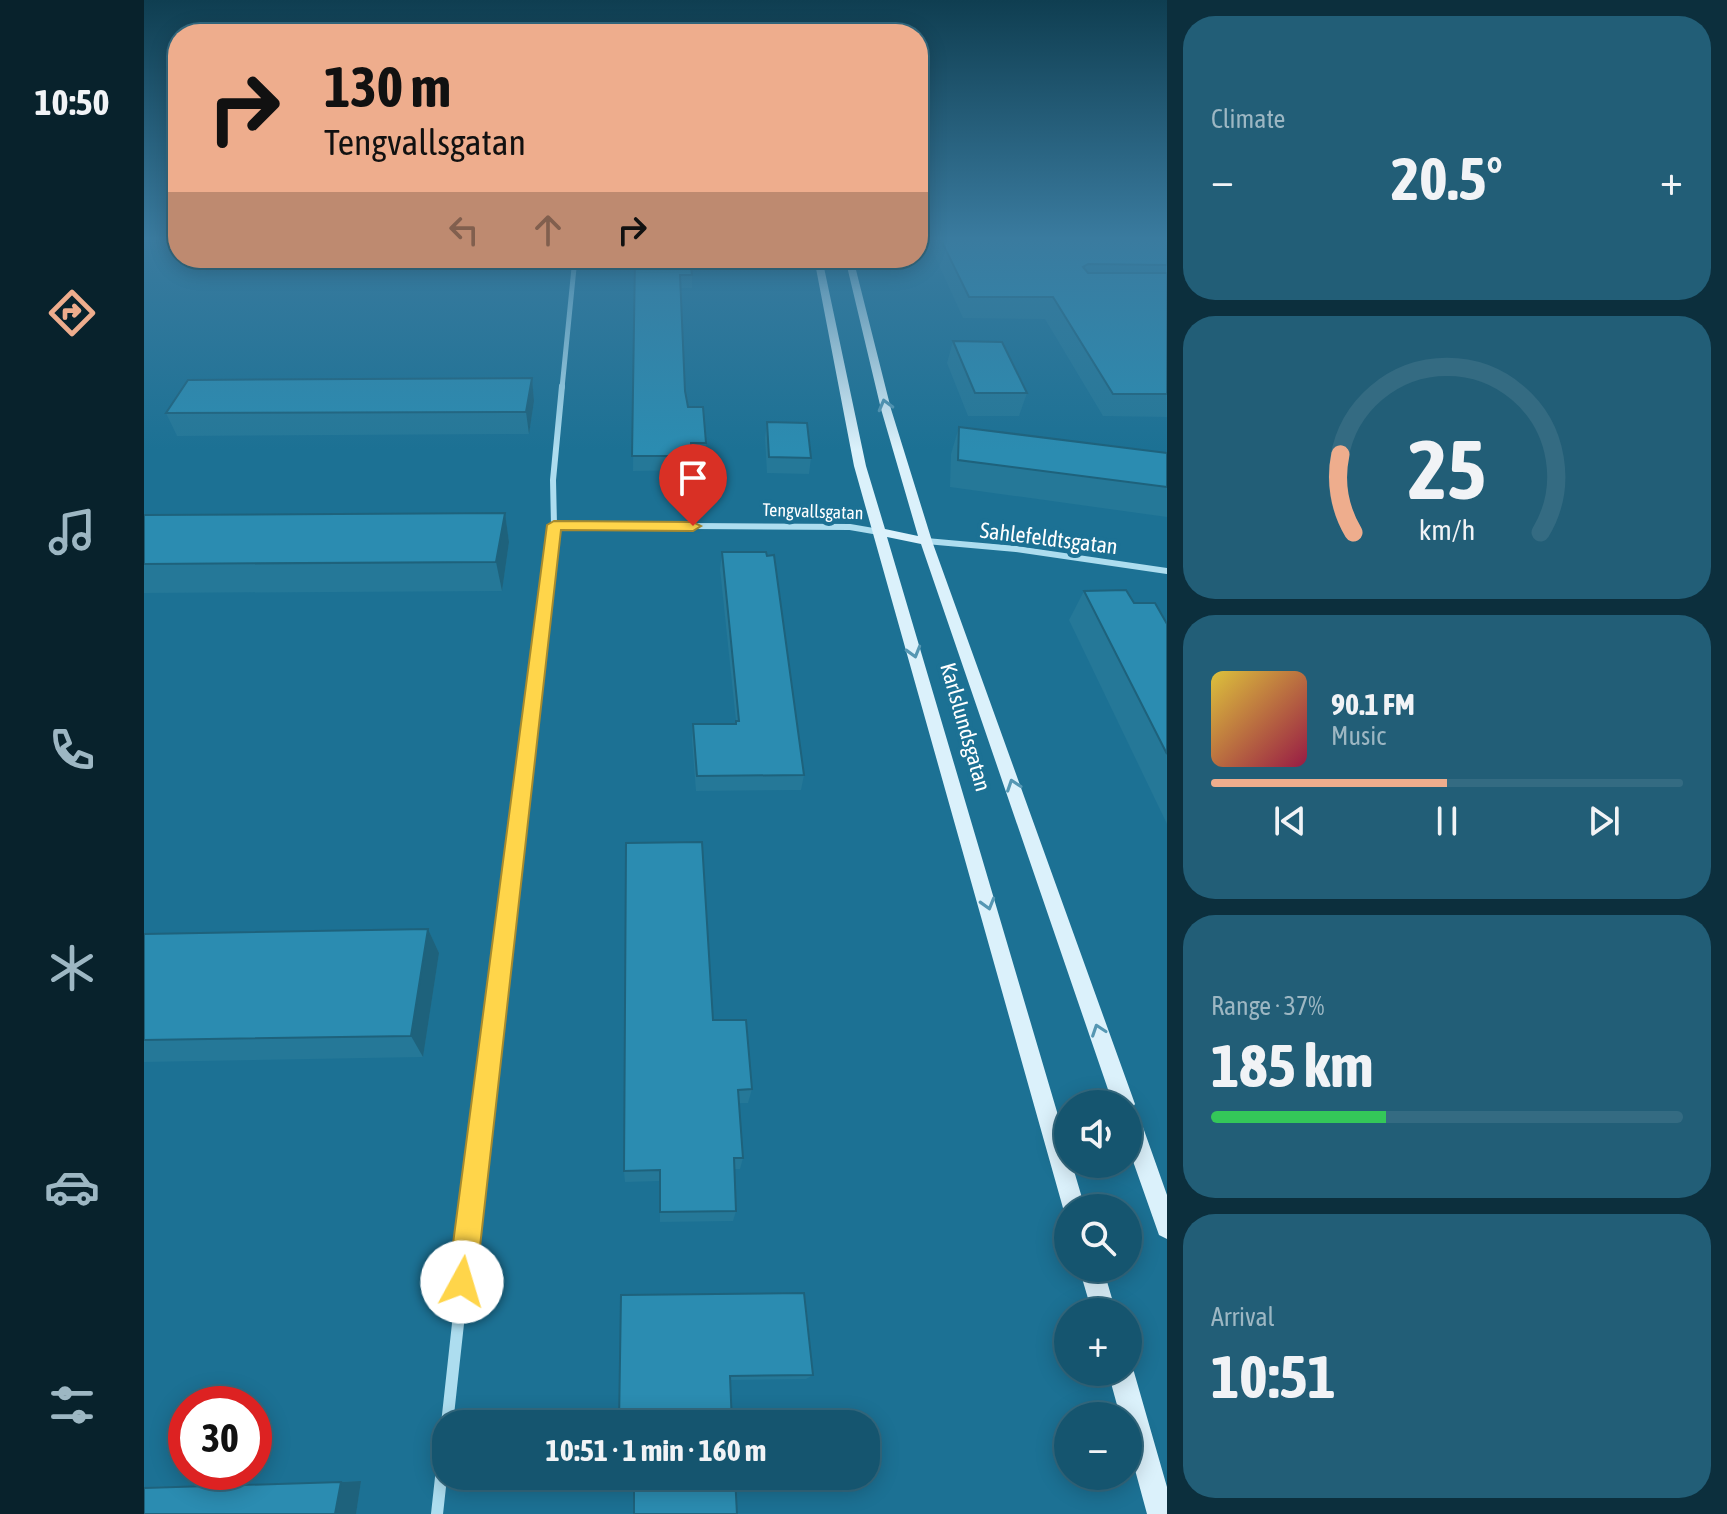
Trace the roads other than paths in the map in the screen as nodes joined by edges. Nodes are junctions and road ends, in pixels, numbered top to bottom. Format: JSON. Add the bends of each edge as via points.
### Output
{"nodes":[{"id":1,"x":570,"y":309,"type":"edge"},
{"id":2,"x":827,"y":309,"type":"edge"},
{"id":3,"x":861,"y":309,"type":"edge"},
{"id":4,"x":554,"y":525,"type":"junction"},
{"id":5,"x":879,"y":532,"type":"junction"},
{"id":6,"x":926,"y":541,"type":"junction"},
{"id":7,"x":1167,"y":571,"type":"edge"},
{"id":8,"x":1119,"y":1090,"type":"edge"},
{"id":9,"x":1142,"y":1156,"type":"edge"},
{"id":10,"x":1070,"y":1194,"type":"edge"},
{"id":11,"x":1167,"y":1227,"type":"edge"},
{"id":12,"x":1125,"y":1386,"type":"edge"},
{"id":13,"x":448,"y":1410,"type":"edge"},
{"id":14,"x":440,"y":1490,"type":"edge"},
{"id":15,"x":437,"y":1514,"type":"edge"},
{"id":16,"x":1161,"y":1514,"type":"edge"}],
"edges":[{"from":1,"to":4,"type":"street","via":[[553,480]]},
{"from":2,"to":5,"type":"main road","name":"Karlslundsgatan","via":[[847,416]]},
{"from":6,"to":3,"type":"main road","name":"Karlslundsgatan","one_way":true},
{"from":4,"to":5,"type":"street","name":"Tengvallsgatan","via":[[850,527]]},
{"from":4,"to":13,"type":"street"},
{"from":5,"to":6,"type":"main road"},
{"from":5,"to":10,"type":"main road","name":"Karlslundsgatan","one_way":true},
{"from":6,"to":7,"type":"street","name":"Sahlefeldtsgatan"},
{"from":8,"to":6,"type":"main road","name":"Karlslundsgatan","one_way":true},
{"from":9,"to":11,"type":"main road"},
{"from":12,"to":16,"type":"main road"},
{"from":14,"to":15,"type":"street"}]}
